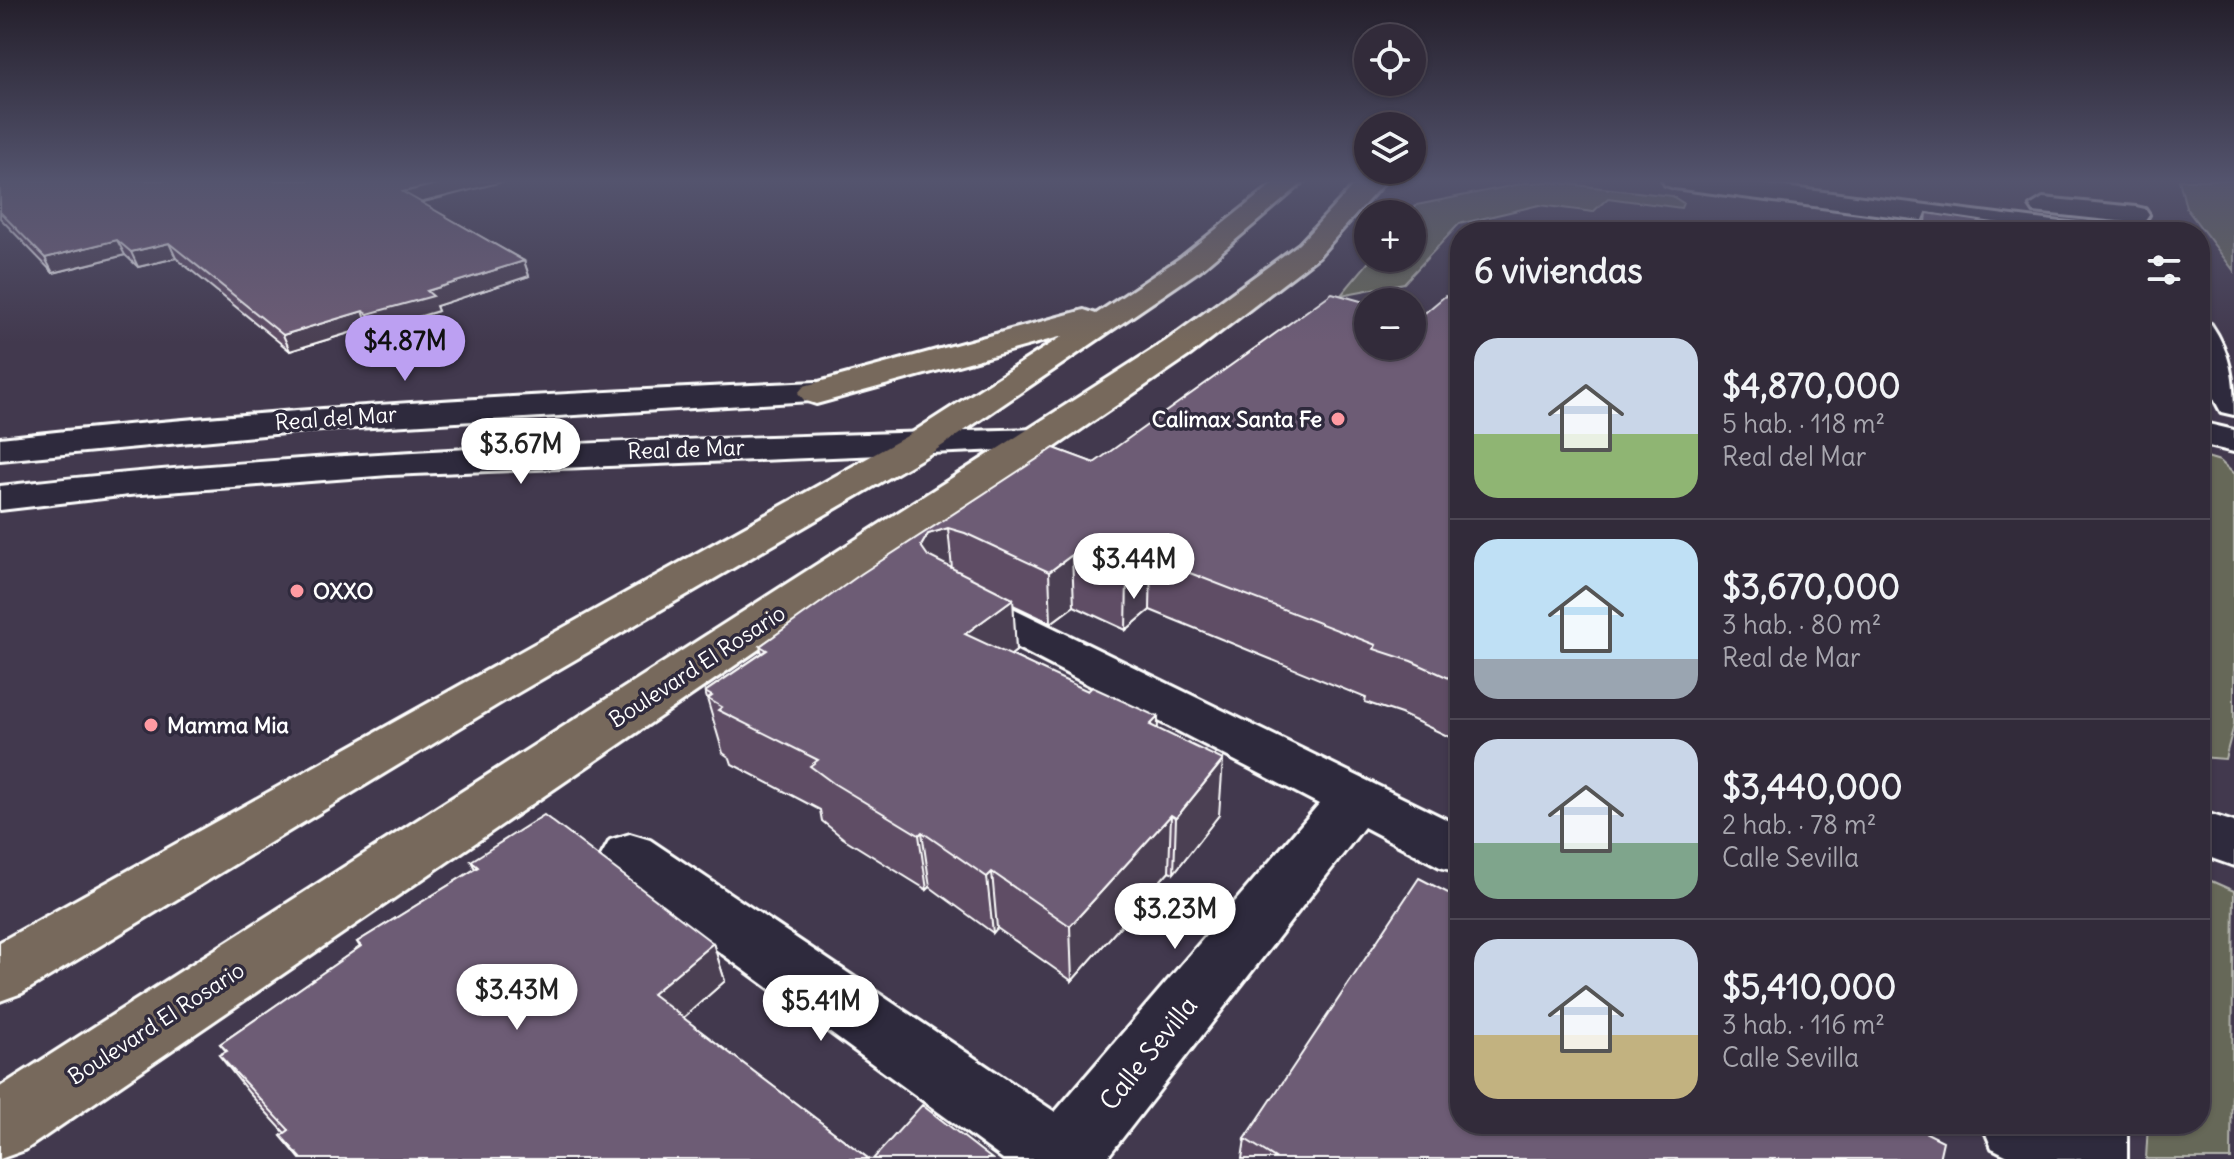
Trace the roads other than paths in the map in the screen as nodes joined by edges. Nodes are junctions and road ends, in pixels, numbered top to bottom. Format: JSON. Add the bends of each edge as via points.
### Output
{"nodes":[{"id":1,"x":1227,"y":234,"type":"edge"},
{"id":2,"x":1325,"y":234,"type":"edge"},
{"id":3,"x":1132,"y":305,"type":"junction"},
{"id":4,"x":2210,"y":349,"type":"edge"},
{"id":5,"x":2229,"y":383,"type":"edge"},
{"id":6,"x":816,"y":393,"type":"joint"},
{"id":7,"x":2210,"y":435,"type":"edge"},
{"id":8,"x":1038,"y":440,"type":"junction"},
{"id":9,"x":2234,"y":441,"type":"edge"},
{"id":10,"x":920,"y":444,"type":"junction"},
{"id":11,"x":0,"y":449,"type":"edge"},
{"id":12,"x":0,"y":498,"type":"edge"},
{"id":13,"x":952,"y":596,"type":"edge"},
{"id":14,"x":1355,"y":799,"type":"junction"},
{"id":15,"x":2210,"y":836,"type":"edge"},
{"id":16,"x":2234,"y":844,"type":"edge"},
{"id":17,"x":1450,"y":846,"type":"edge"},
{"id":18,"x":630,"y":856,"type":"dead end"},
{"id":19,"x":0,"y":974,"type":"edge"},
{"id":20,"x":0,"y":1126,"type":"edge"},
{"id":21,"x":2037,"y":1134,"type":"edge"},
{"id":22,"x":2091,"y":1134,"type":"edge"},
{"id":23,"x":1062,"y":1159,"type":"edge"},
{"id":24,"x":2088,"y":1159,"type":"edge"}],
"edges":[{"from":1,"to":3,"type":"main road"},
{"from":2,"to":8,"type":"main road","name":"Boulevard El Rosario","via":[[1249,298]]},
{"from":3,"to":6,"type":"main road"},
{"from":3,"to":10,"type":"main road"},
{"from":4,"to":5,"type":"street"},
{"from":6,"to":11,"type":"street","name":"Real del Mar","via":[[370,415]]},
{"from":7,"to":9,"type":"street"},
{"from":8,"to":10,"type":"street","name":"Real de Mar"},
{"from":8,"to":20,"type":"main road","name":"Boulevard El Rosario"},
{"from":10,"to":12,"type":"street","name":"Real de Mar","via":[[485,456]]},
{"from":10,"to":19,"type":"main road"},
{"from":13,"to":14,"type":"street"},
{"from":14,"to":17,"type":"street"},
{"from":14,"to":23,"type":"street","name":"Calle Sevilla"},
{"from":15,"to":16,"type":"street"},
{"from":18,"to":23,"type":"street","name":"Calle Sevilla"},
{"from":21,"to":24,"type":"street"},
{"from":22,"to":24,"type":"street"}]}
